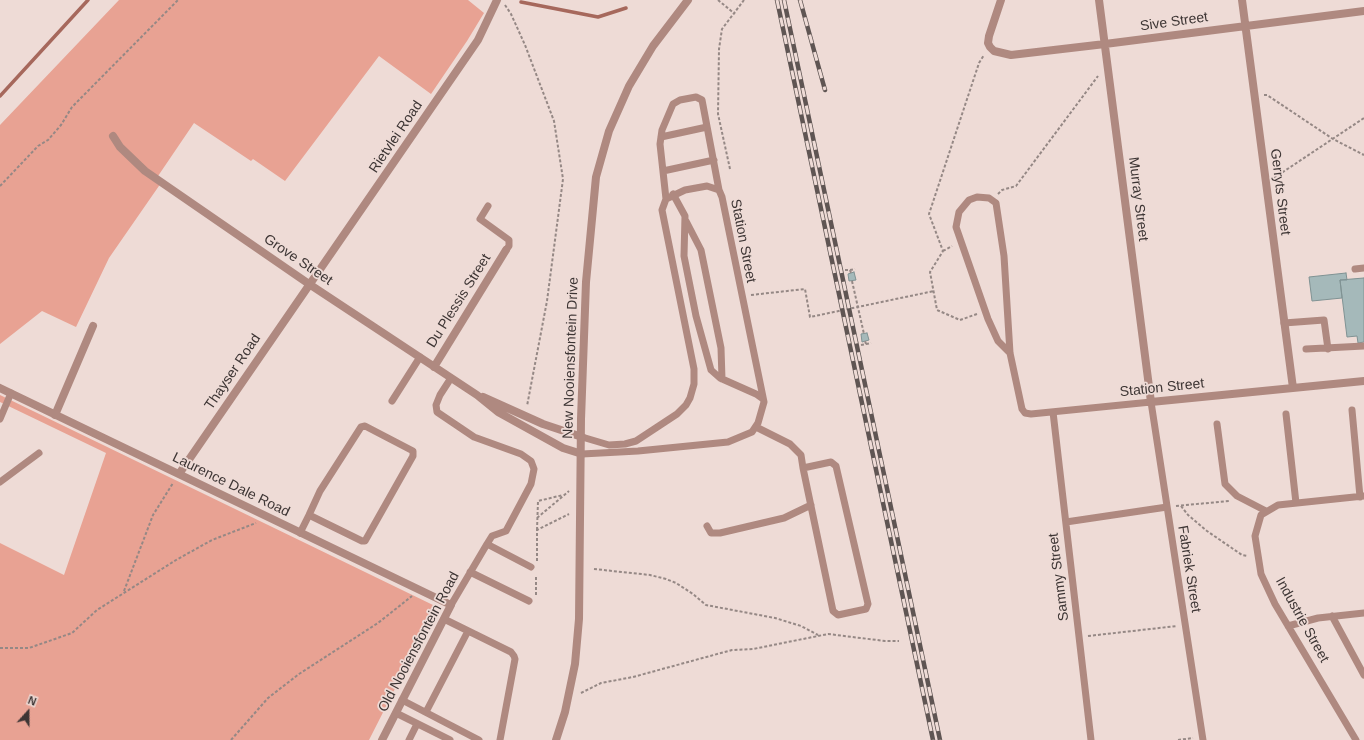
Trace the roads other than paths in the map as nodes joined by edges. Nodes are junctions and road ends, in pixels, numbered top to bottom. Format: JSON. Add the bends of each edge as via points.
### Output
{"nodes":[{"id":1,"x":497,"y":0,"type":"edge"},
{"id":2,"x":688,"y":0,"type":"edge"},
{"id":3,"x":1001,"y":0,"type":"edge"},
{"id":4,"x":1100,"y":0,"type":"edge"},
{"id":5,"x":1242,"y":0,"type":"edge"},
{"id":6,"x":1364,"y":11,"type":"edge"},
{"id":7,"x":1246,"y":26,"type":"junction"},
{"id":8,"x":1105,"y":44,"type":"junction"},
{"id":9,"x":707,"y":127,"type":"junction"},
{"id":10,"x":113,"y":136,"type":"dead end"},
{"id":11,"x":661,"y":137,"type":"junction"},
{"id":12,"x":714,"y":160,"type":"junction"},
{"id":13,"x":663,"y":171,"type":"junction"},
{"id":14,"x":719,"y":190,"type":"junction"},
{"id":15,"x":673,"y":194,"type":"junction"},
{"id":16,"x":666,"y":199,"type":"junction"},
{"id":17,"x":488,"y":206,"type":"dead end"},
{"id":18,"x":686,"y":221,"type":"junction"},
{"id":19,"x":506,"y":250,"type":"joint"},
{"id":20,"x":1364,"y":268,"type":"edge"},
{"id":21,"x":1354,"y":269,"type":"dead end"},
{"id":22,"x":309,"y":284,"type":"junction"},
{"id":23,"x":1284,"y":323,"type":"junction"},
{"id":24,"x":93,"y":326,"type":"dead end"},
{"id":25,"x":1364,"y":346,"type":"edge"},
{"id":26,"x":1306,"y":349,"type":"dead end"},
{"id":27,"x":1328,"y":349,"type":"junction"},
{"id":28,"x":1010,"y":352,"type":"junction"},
{"id":29,"x":420,"y":357,"type":"junction"},
{"id":30,"x":434,"y":367,"type":"junction"},
{"id":31,"x":451,"y":378,"type":"junction"},
{"id":32,"x":722,"y":379,"type":"junction"},
{"id":33,"x":1364,"y":381,"type":"edge"},
{"id":34,"x":0,"y":388,"type":"edge"},
{"id":35,"x":1293,"y":388,"type":"junction"},
{"id":36,"x":11,"y":393,"type":"junction"},
{"id":37,"x":477,"y":395,"type":"junction"},
{"id":38,"x":763,"y":399,"type":"junction"},
{"id":39,"x":392,"y":401,"type":"dead end"},
{"id":40,"x":1151,"y":402,"type":"junction"},
{"id":41,"x":1352,"y":410,"type":"dead end"},
{"id":42,"x":1053,"y":412,"type":"junction"},
{"id":43,"x":1286,"y":414,"type":"dead end"},
{"id":44,"x":55,"y":415,"type":"junction"},
{"id":45,"x":0,"y":419,"type":"edge"},
{"id":46,"x":1217,"y":424,"type":"dead end"},
{"id":47,"x":756,"y":427,"type":"junction"},
{"id":48,"x":582,"y":437,"type":"junction"},
{"id":49,"x":39,"y":453,"type":"dead end"},
{"id":50,"x":582,"y":454,"type":"junction"},
{"id":51,"x":803,"y":468,"type":"junction"},
{"id":52,"x":179,"y":474,"type":"junction"},
{"id":53,"x":0,"y":482,"type":"edge"},
{"id":54,"x":1362,"y":497,"type":"edge"},
{"id":55,"x":1296,"y":503,"type":"junction"},
{"id":56,"x":811,"y":505,"type":"junction"},
{"id":57,"x":1167,"y":507,"type":"junction"},
{"id":58,"x":1266,"y":511,"type":"junction"},
{"id":59,"x":309,"y":515,"type":"junction"},
{"id":60,"x":1066,"y":522,"type":"junction"},
{"id":61,"x":707,"y":526,"type":"dead end"},
{"id":62,"x":300,"y":533,"type":"junction"},
{"id":63,"x":487,"y":544,"type":"junction"},
{"id":64,"x":534,"y":567,"type":"road end"},
{"id":65,"x":470,"y":572,"type":"junction"},
{"id":66,"x":529,"y":601,"type":"dead end"},
{"id":67,"x":451,"y":605,"type":"junction"},
{"id":68,"x":1364,"y":613,"type":"edge"},
{"id":69,"x":1332,"y":616,"type":"junction"},
{"id":70,"x":444,"y":619,"type":"junction"},
{"id":71,"x":1288,"y":626,"type":"junction"},
{"id":72,"x":468,"y":631,"type":"junction"},
{"id":73,"x":1364,"y":675,"type":"edge"},
{"id":74,"x":402,"y":700,"type":"junction"},
{"id":75,"x":426,"y":712,"type":"junction"},
{"id":76,"x":396,"y":713,"type":"junction"},
{"id":77,"x":417,"y":724,"type":"junction"},
{"id":78,"x":1203,"y":738,"type":"edge"},
{"id":79,"x":382,"y":740,"type":"edge"},
{"id":80,"x":409,"y":740,"type":"edge"},
{"id":81,"x":450,"y":740,"type":"edge"},
{"id":82,"x":479,"y":740,"type":"edge"},
{"id":83,"x":500,"y":740,"type":"edge"},
{"id":84,"x":556,"y":740,"type":"edge"},
{"id":85,"x":1091,"y":740,"type":"edge"},
{"id":86,"x":1356,"y":740,"type":"edge"}],
"edges":[{"from":1,"to":22,"type":"street","name":"Rietvlei Road","via":[[478,40]]},
{"from":2,"to":48,"type":"street","name":"New Nooiensfontein Drive","via":[[653,46],[629,86],[609,131],[596,177],[586,282]]},
{"from":3,"to":8,"type":"street","name":"Sive Street","via":[[989,36],[990,48],[1000,53]]},
{"from":4,"to":8,"type":"street","name":"Murray Street"},
{"from":5,"to":7,"type":"street","name":"Gerryts Street"},
{"from":6,"to":7,"type":"street","name":"Sive Street"},
{"from":7,"to":8,"type":"street","name":"Sive Street"},
{"from":7,"to":23,"type":"street","name":"Gerryts Street"},
{"from":8,"to":40,"type":"street","name":"Murray Street"},
{"from":9,"to":11,"type":"lane"},
{"from":9,"to":11,"type":"lane","via":[[702,100],[696,97],[680,100],[673,104]]},
{"from":9,"to":12,"type":"lane"},
{"from":10,"to":22,"type":"street","name":"Grove Street","via":[[120,147],[145,171]]},
{"from":11,"to":13,"type":"lane"},
{"from":12,"to":13,"type":"lane"},
{"from":12,"to":14,"type":"lane"},
{"from":13,"to":16,"type":"lane"},
{"from":14,"to":15,"type":"lane","name":"Station Street","via":[[707,186]]},
{"from":14,"to":38,"type":"lane","name":"Station Street"},
{"from":15,"to":16,"type":"lane","name":"Station Street"},
{"from":15,"to":18,"type":"lane","via":[[684,211]]},
{"from":16,"to":48,"type":"lane","via":[[662,210],[694,369],[693,392],[677,414],[636,441],[610,445]]},
{"from":17,"to":19,"type":"lane","via":[[480,219],[509,240]]},
{"from":18,"to":32,"type":"lane","via":[[701,250],[721,348]]},
{"from":18,"to":32,"type":"lane","via":[[684,256],[696,316],[711,370]]},
{"from":19,"to":30,"type":"street","name":"Du Plessis Street"},
{"from":20,"to":21,"type":"lane"},
{"from":22,"to":29,"type":"street","name":"Grove Street"},
{"from":22,"to":52,"type":"street","name":"Thayser Road"},
{"from":23,"to":27,"type":"lane","via":[[1324,320]]},
{"from":23,"to":35,"type":"street","name":"Gerryts Street"},
{"from":24,"to":44,"type":"street"},
{"from":25,"to":27,"type":"lane"},
{"from":26,"to":27,"type":"lane"},
{"from":28,"to":28,"type":"lane","name":"Station Street","via":[[998,341],[988,319],[956,227],[959,212],[969,200],[976,197],[983,196],[996,203],[1004,256]]},
{"from":28,"to":42,"type":"lane","name":"Station Street","via":[[1022,409],[1025,413],[1031,414]]},
{"from":29,"to":30,"type":"street","name":"Grove Street"},
{"from":29,"to":39,"type":"lane"},
{"from":30,"to":31,"type":"street","name":"Grove Street"},
{"from":31,"to":37,"type":"street","name":"Grove Street"},
{"from":31,"to":63,"type":"lane","via":[[440,395],[436,405],[437,412],[474,437],[521,454],[531,462],[534,469],[531,484],[506,531],[492,536]]},
{"from":32,"to":38,"type":"lane"},
{"from":33,"to":35,"type":"street","name":"Station Street"},
{"from":34,"to":36,"type":"street","name":"Laurence Dale Road"},
{"from":35,"to":40,"type":"street","name":"Station Street"},
{"from":36,"to":44,"type":"street","name":"Laurence Dale Road"},
{"from":36,"to":45,"type":"lane"},
{"from":37,"to":48,"type":"street","name":"Grove Street","via":[[543,424]]},
{"from":37,"to":50,"type":"street","name":"Grove Street","via":[[518,424],[562,448]]},
{"from":38,"to":47,"type":"lane","name":"Station Street","via":[[762,414]]},
{"from":40,"to":42,"type":"lane","name":"Station Street"},
{"from":40,"to":57,"type":"lane","name":"Fabriek Street"},
{"from":41,"to":54,"type":"lane"},
{"from":42,"to":60,"type":"lane","name":"Sammy Street"},
{"from":43,"to":55,"type":"lane"},
{"from":44,"to":52,"type":"street","name":"Laurence Dale Road"},
{"from":46,"to":58,"type":"lane","via":[[1225,484],[1231,492]]},
{"from":47,"to":50,"type":"lane","via":[[743,437],[728,442]]},
{"from":47,"to":51,"type":"lane","via":[[793,446],[801,455]]},
{"from":48,"to":50,"type":"street","name":"New Nooiensfontein Drive"},
{"from":49,"to":53,"type":"lane"},
{"from":50,"to":84,"type":"street","name":"New Nooiensfontein Drive","via":[[579,619],[575,664]]},
{"from":51,"to":56,"type":"lane"},
{"from":51,"to":56,"type":"lane","via":[[831,462],[836,466],[868,604],[866,609],[838,615],[833,611]]},
{"from":52,"to":62,"type":"street","name":"Laurence Dale Road"},
{"from":54,"to":55,"type":"lane"},
{"from":55,"to":58,"type":"lane","via":[[1278,505]]},
{"from":56,"to":61,"type":"lane","via":[[784,518],[720,534],[711,533]]},
{"from":57,"to":60,"type":"lane"},
{"from":57,"to":78,"type":"lane","name":"Fabriek Street"},
{"from":58,"to":71,"type":"lane","name":"Industrie Street","via":[[1260,515],[1255,536],[1261,574]]},
{"from":59,"to":59,"type":"lane","via":[[320,491],[361,427],[365,426],[413,451],[413,456],[365,540],[362,541]]},
{"from":59,"to":62,"type":"lane"},
{"from":60,"to":85,"type":"lane","name":"Sammy Street"},
{"from":62,"to":67,"type":"street","name":"Laurence Dale Road"},
{"from":63,"to":64,"type":"lane"},
{"from":63,"to":65,"type":"lane","name":"Old Nooiensfontein Road"},
{"from":65,"to":66,"type":"lane"},
{"from":65,"to":67,"type":"lane","name":"Old Nooiensfontein Road"},
{"from":67,"to":70,"type":"street","name":"Old Nooiensfontein Road"},
{"from":68,"to":69,"type":"lane"},
{"from":69,"to":71,"type":"lane"},
{"from":69,"to":73,"type":"lane"},
{"from":70,"to":72,"type":"lane"},
{"from":70,"to":74,"type":"street","name":"Old Nooiensfontein Road"},
{"from":71,"to":86,"type":"lane","name":"Industrie Street"},
{"from":72,"to":75,"type":"lane"},
{"from":72,"to":83,"type":"lane","via":[[511,652],[515,659]]},
{"from":74,"to":75,"type":"lane"},
{"from":74,"to":76,"type":"street","name":"Old Nooiensfontein Road"},
{"from":75,"to":82,"type":"lane"},
{"from":76,"to":77,"type":"lane"},
{"from":76,"to":79,"type":"street","name":"Old Nooiensfontein Road"},
{"from":77,"to":80,"type":"lane"},
{"from":77,"to":81,"type":"lane"}]}
